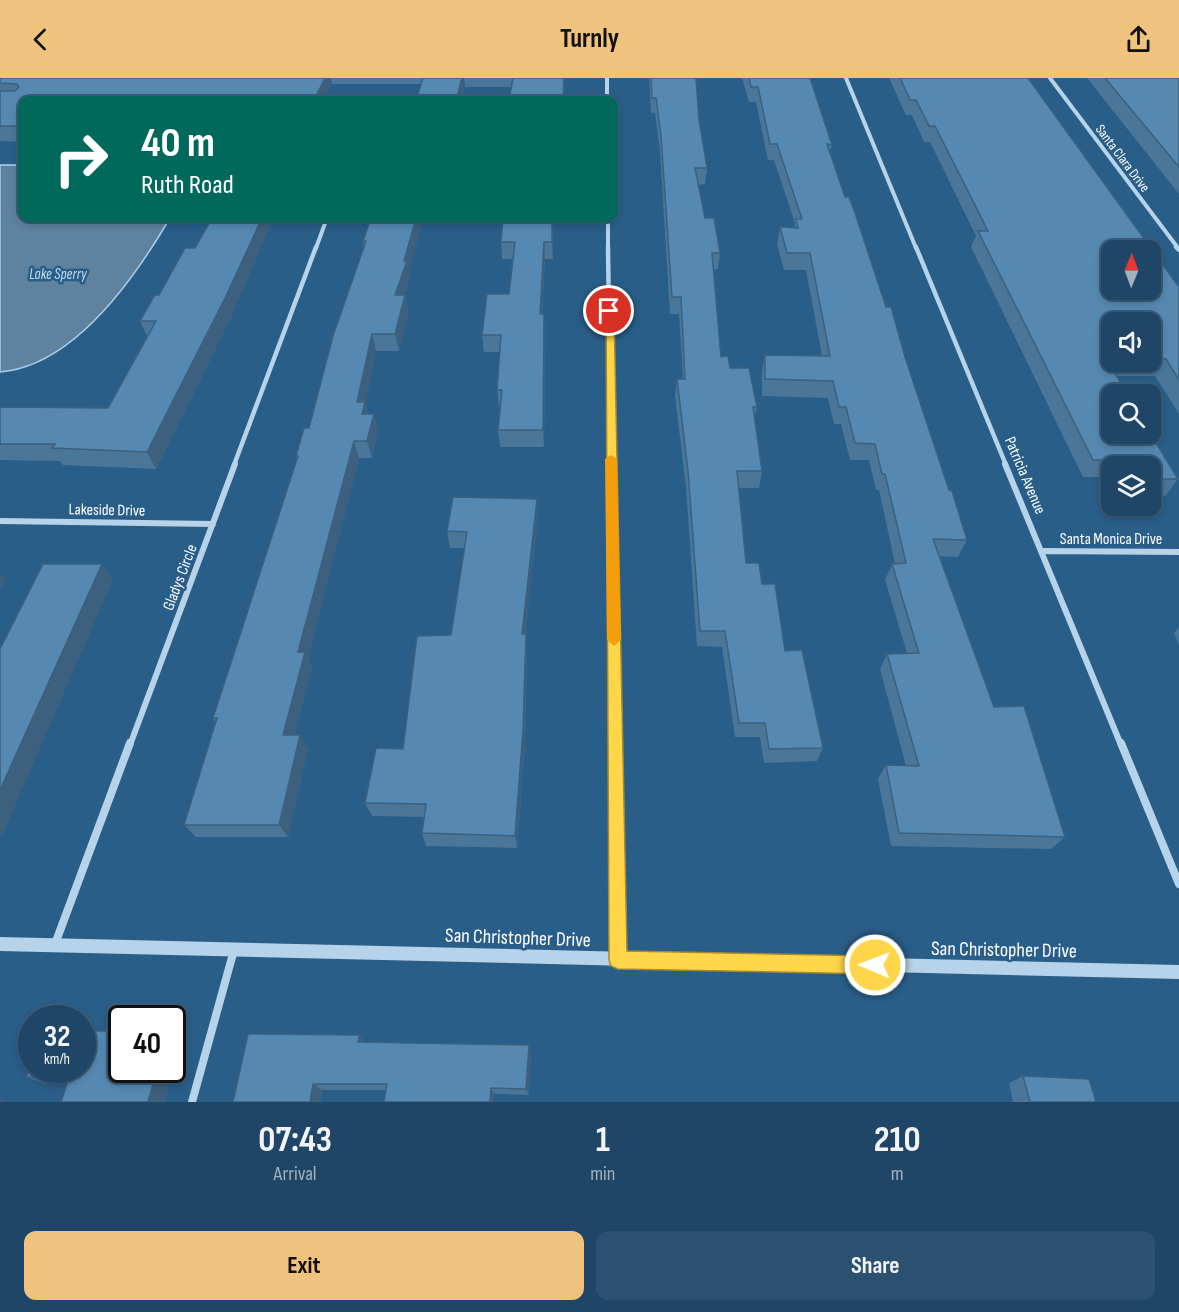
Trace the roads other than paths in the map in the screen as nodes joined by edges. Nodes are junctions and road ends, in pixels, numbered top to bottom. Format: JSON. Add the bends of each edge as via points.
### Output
{"nodes":[{"id":1,"x":607,"y":78,"type":"edge"},
{"id":2,"x":846,"y":78,"type":"edge"},
{"id":3,"x":1050,"y":78,"type":"edge"},
{"id":4,"x":607,"y":96,"type":"edge"},
{"id":5,"x":326,"y":222,"type":"edge"},
{"id":6,"x":608,"y":222,"type":"edge"},
{"id":7,"x":1179,"y":250,"type":"edge"},
{"id":8,"x":0,"y":521,"type":"edge"},
{"id":9,"x":213,"y":524,"type":"junction"},
{"id":10,"x":1043,"y":551,"type":"junction"},
{"id":11,"x":1179,"y":552,"type":"edge"},
{"id":12,"x":1179,"y":884,"type":"edge"},
{"id":13,"x":0,"y":944,"type":"edge"},
{"id":14,"x":55,"y":945,"type":"junction"},
{"id":15,"x":235,"y":949,"type":"junction"},
{"id":16,"x":618,"y":960,"type":"junction"},
{"id":17,"x":1179,"y":972,"type":"edge"},
{"id":18,"x":192,"y":1102,"type":"edge"}],
"edges":[{"from":1,"to":4,"type":"street"},
{"from":2,"to":10,"type":"street","name":"Patricia Avenue"},
{"from":3,"to":7,"type":"street","name":"Santa Clara Drive"},
{"from":5,"to":9,"type":"street","name":"Gladys Circle"},
{"from":6,"to":16,"type":"street"},
{"from":8,"to":9,"type":"street","name":"Lakeside Drive"},
{"from":9,"to":14,"type":"street","name":"Gladys Circle"},
{"from":10,"to":11,"type":"street","name":"Santa Monica Drive"},
{"from":10,"to":12,"type":"street","name":"Patricia Avenue"},
{"from":13,"to":14,"type":"street","name":"San Christopher Drive"},
{"from":14,"to":15,"type":"street","name":"San Christopher Drive"},
{"from":15,"to":16,"type":"street","name":"San Christopher Drive"},
{"from":15,"to":18,"type":"street"},
{"from":16,"to":17,"type":"street","name":"San Christopher Drive"}]}
